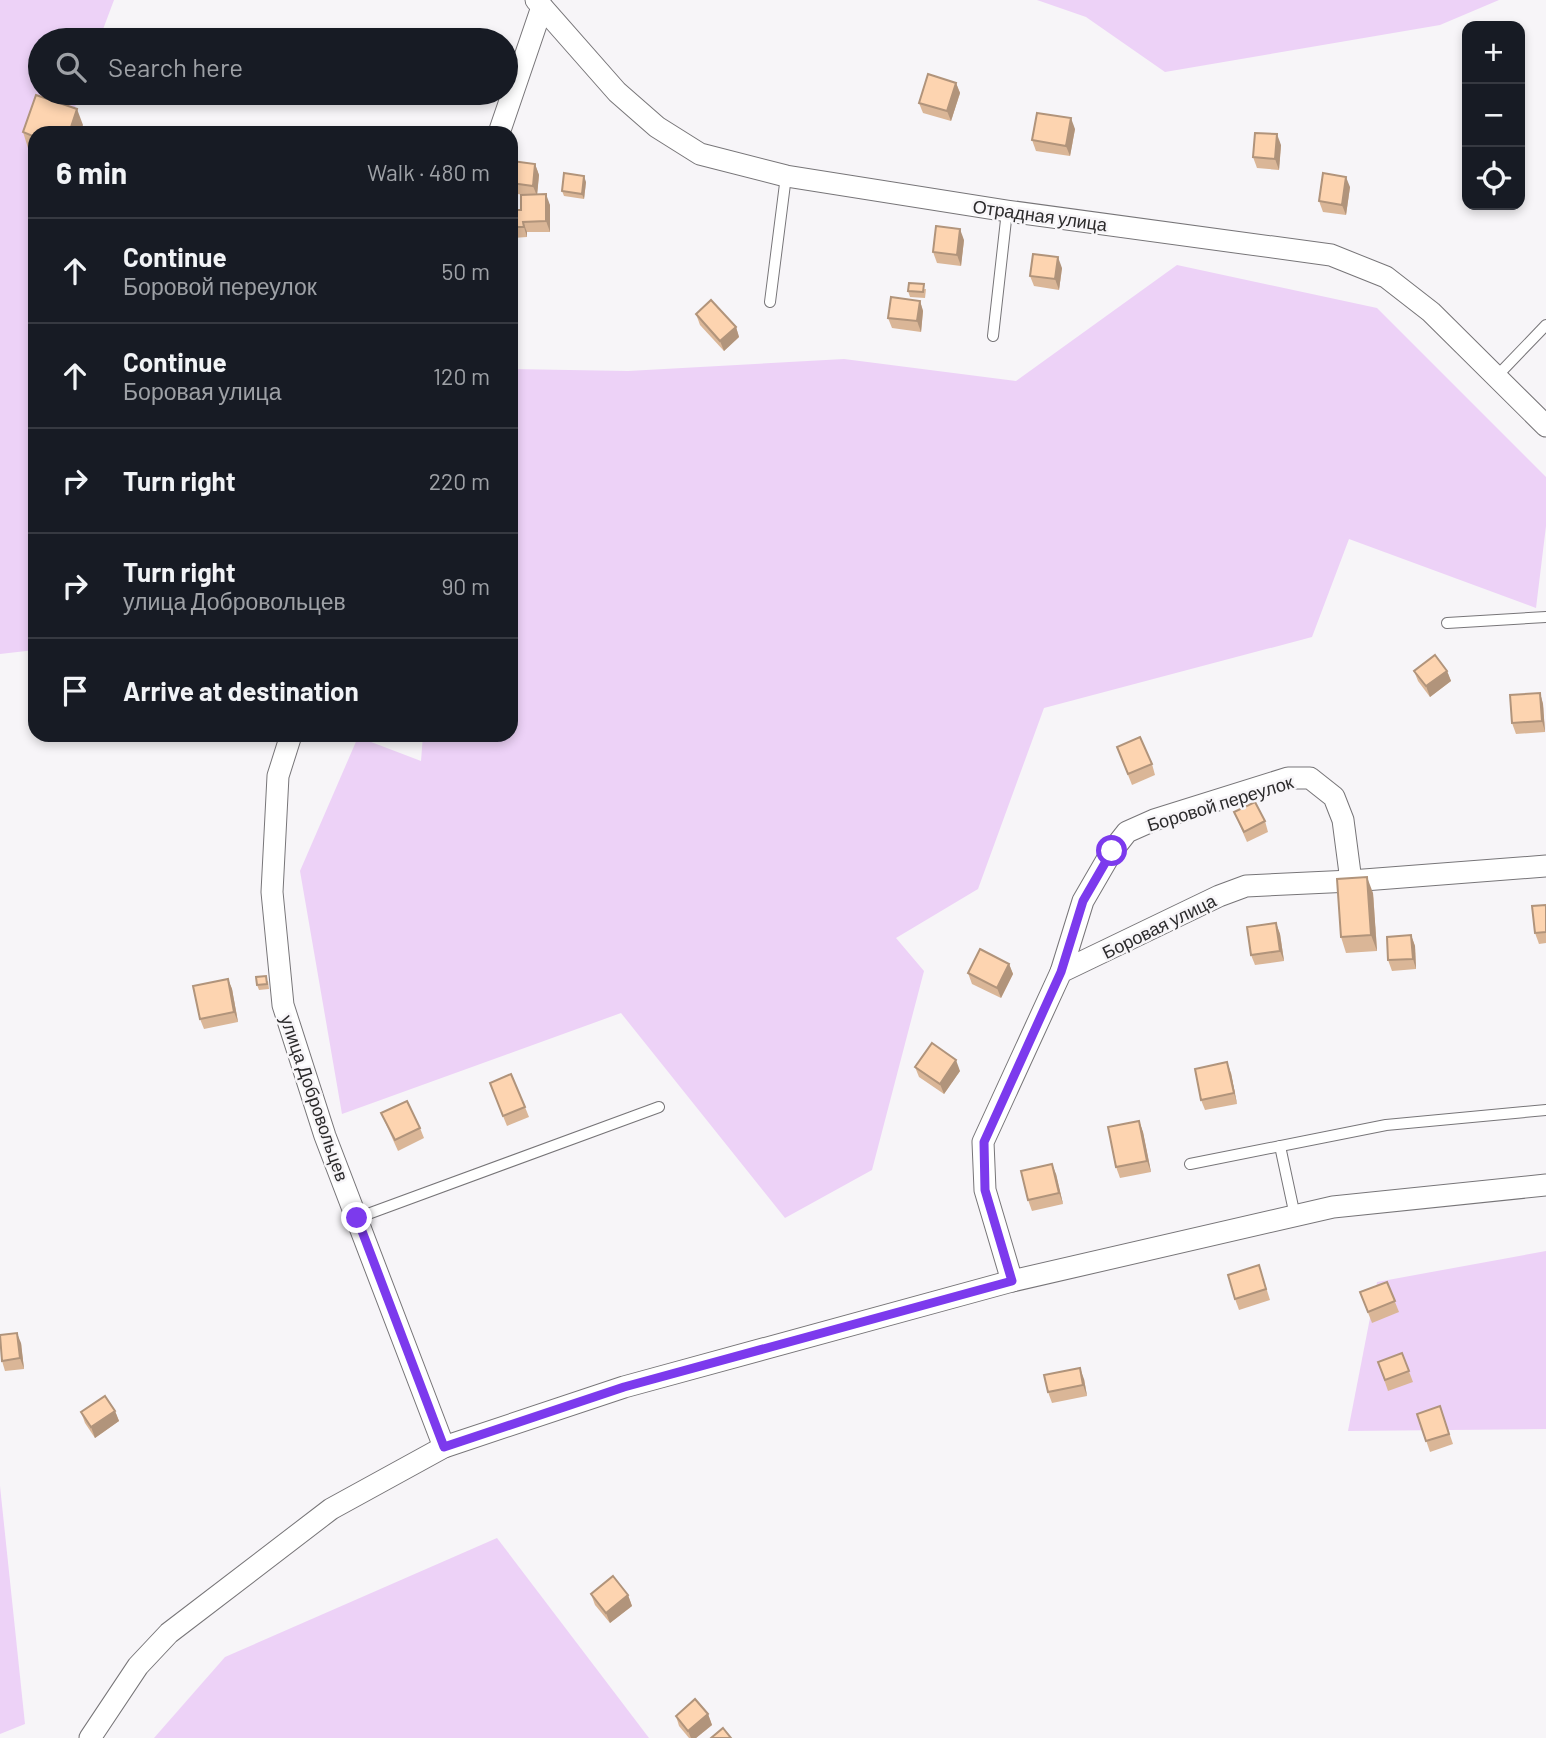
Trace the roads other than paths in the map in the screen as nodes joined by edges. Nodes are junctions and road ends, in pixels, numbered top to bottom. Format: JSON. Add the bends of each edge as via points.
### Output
{"nodes":[{"id":1,"x":539,"y":4,"type":"edge"},
{"id":2,"x":518,"y":72,"type":"edge"},
{"id":3,"x":508,"y":105,"type":"edge"},
{"id":4,"x":501,"y":126,"type":"edge"},
{"id":5,"x":786,"y":176,"type":"junction"},
{"id":6,"x":1007,"y":211,"type":"junction"},
{"id":7,"x":770,"y":302,"type":"dead end"},
{"id":8,"x":1546,"y":325,"type":"edge"},
{"id":9,"x":993,"y":336,"type":"dead end"},
{"id":10,"x":1497,"y":376,"type":"junction"},
{"id":11,"x":1546,"y":426,"type":"edge"},
{"id":12,"x":1546,"y":617,"type":"edge"},
{"id":13,"x":1447,"y":623,"type":"dead end"},
{"id":14,"x":289,"y":742,"type":"edge"},
{"id":15,"x":1546,"y":866,"type":"edge"},
{"id":16,"x":1351,"y":881,"type":"junction"},
{"id":17,"x":1061,"y":972,"type":"junction"},
{"id":18,"x":659,"y":1107,"type":"dead end"},
{"id":19,"x":1546,"y":1110,"type":"edge"},
{"id":20,"x":1280,"y":1146,"type":"junction"},
{"id":21,"x":1190,"y":1164,"type":"dead end"},
{"id":22,"x":1546,"y":1185,"type":"edge"},
{"id":23,"x":1295,"y":1216,"type":"junction"},
{"id":24,"x":357,"y":1218,"type":"junction"},
{"id":25,"x":1012,"y":1281,"type":"junction"},
{"id":26,"x":444,"y":1447,"type":"junction"},
{"id":27,"x":90,"y":1738,"type":"edge"}],
"edges":[{"from":1,"to":2,"type":"street"},
{"from":1,"to":5,"type":"street","name":"Отрадная улица","via":[[617,92],[657,127],[701,154]]},
{"from":3,"to":4,"type":"street"},
{"from":5,"to":6,"type":"street","name":"Отрадная улица"},
{"from":5,"to":7,"type":"lane"},
{"from":6,"to":9,"type":"lane"},
{"from":6,"to":10,"type":"street","name":"Отрадная улица","via":[[1331,255],[1385,277],[1431,312]]},
{"from":8,"to":10,"type":"lane"},
{"from":10,"to":11,"type":"street","name":"Отрадная улица"},
{"from":12,"to":13,"type":"lane"},
{"from":14,"to":24,"type":"street","name":"улица Добровольцев","via":[[278,776],[272,892],[283,1005]]},
{"from":15,"to":16,"type":"street","name":"Боровая улица"},
{"from":16,"to":17,"type":"street","name":"Боровая улица","via":[[1246,886]]},
{"from":16,"to":17,"type":"street","name":"Боровой переулок","via":[[1343,820],[1334,797],[1310,778],[1289,778],[1178,812],[1127,832],[1112,851],[1083,901]]},
{"from":17,"to":25,"type":"street","via":[[984,1142],[985,1190]]},
{"from":18,"to":24,"type":"lane"},
{"from":19,"to":20,"type":"lane","via":[[1386,1125]]},
{"from":20,"to":21,"type":"lane"},
{"from":20,"to":23,"type":"lane"},
{"from":22,"to":23,"type":"street","via":[[1333,1207]]},
{"from":23,"to":25,"type":"street"},
{"from":24,"to":26,"type":"street","name":"улица Добровольцев"},
{"from":25,"to":26,"type":"street","via":[[624,1387]]},
{"from":26,"to":27,"type":"street","via":[[331,1509],[169,1633],[138,1666]]}]}
